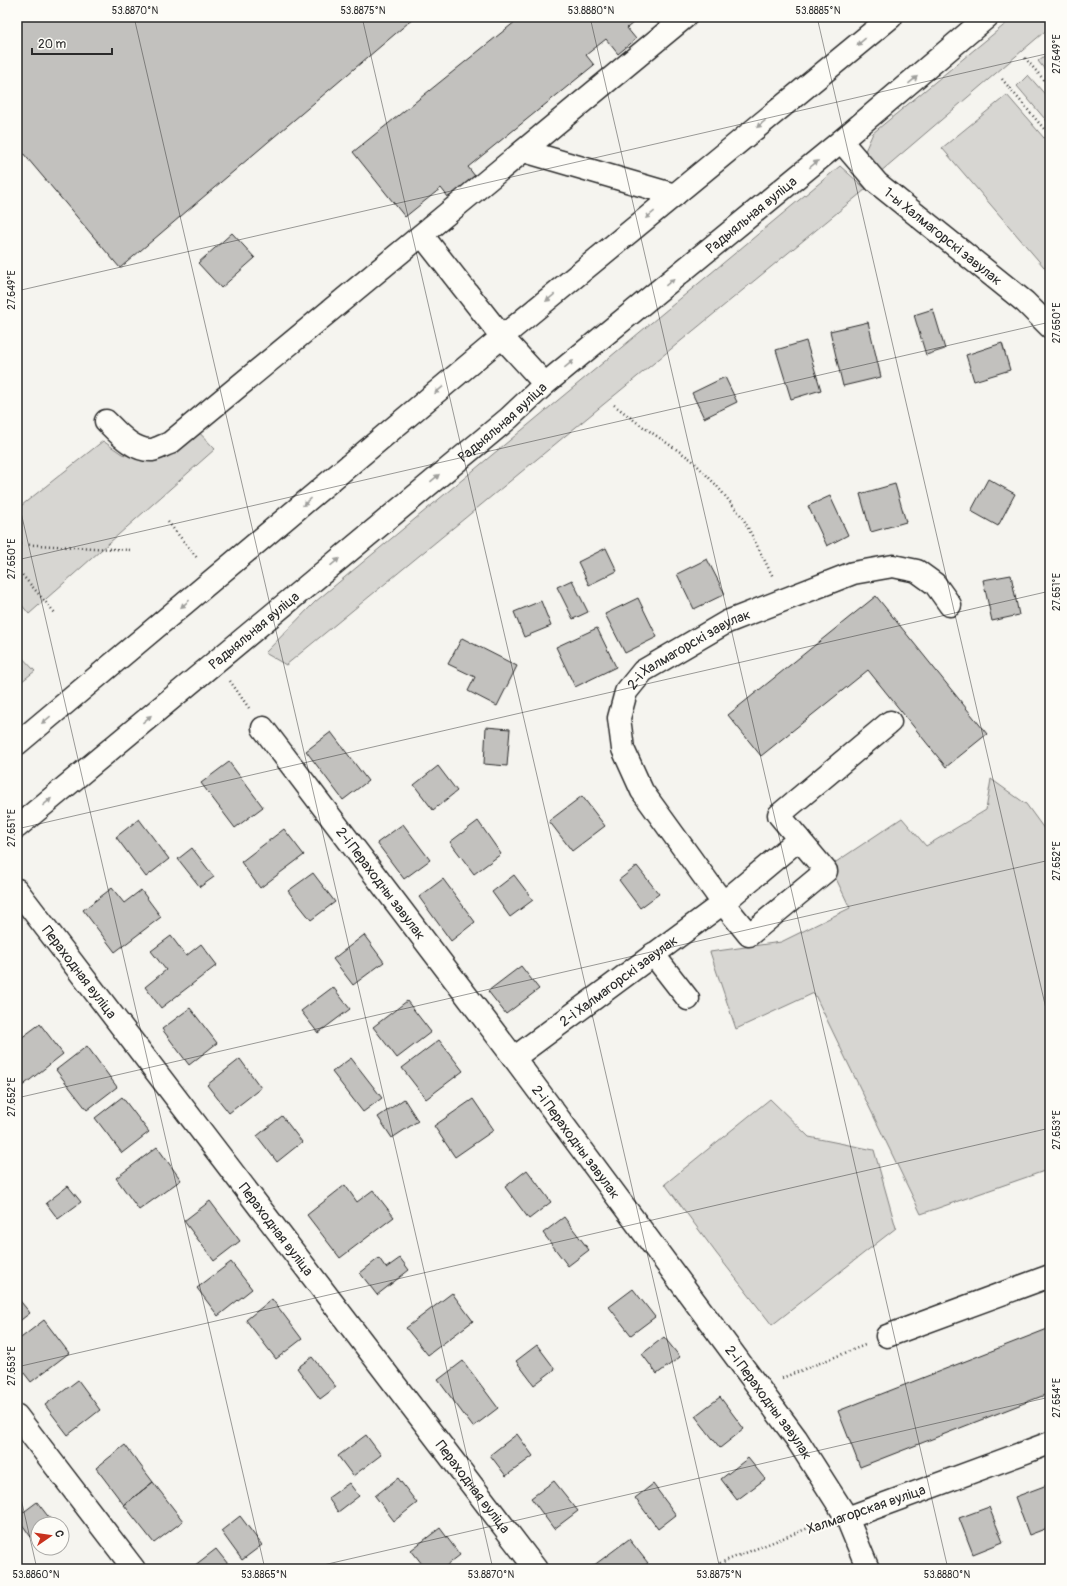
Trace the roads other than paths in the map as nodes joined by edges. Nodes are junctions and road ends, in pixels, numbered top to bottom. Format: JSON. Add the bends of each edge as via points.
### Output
{"nodes":[{"id":1,"x":686,"y":17,"type":"edge"},
{"id":2,"x":891,"y":17,"type":"edge"},
{"id":3,"x":986,"y":17,"type":"edge"},
{"id":4,"x":841,"y":141,"type":"junction"},
{"id":5,"x":524,"y":151,"type":"junction"},
{"id":6,"x":675,"y":195,"type":"junction"},
{"id":7,"x":422,"y":235,"type":"junction"},
{"id":8,"x":1050,"y":327,"type":"edge"},
{"id":9,"x":502,"y":338,"type":"junction"},
{"id":10,"x":545,"y":384,"type":"junction"},
{"id":11,"x":106,"y":421,"type":"dead end"},
{"id":12,"x":950,"y":605,"type":"dead end"},
{"id":13,"x":890,"y":722,"type":"dead end"},
{"id":14,"x":263,"y":728,"type":"dead end"},
{"id":15,"x":17,"y":744,"type":"edge"},
{"id":16,"x":17,"y":827,"type":"edge"},
{"id":17,"x":799,"y":839,"type":"junction"},
{"id":18,"x":17,"y":890,"type":"edge"},
{"id":19,"x":723,"y":903,"type":"junction"},
{"id":20,"x":653,"y":954,"type":"junction"},
{"id":21,"x":688,"y":998,"type":"dead end"},
{"id":22,"x":514,"y":1058,"type":"junction"},
{"id":23,"x":1050,"y":1276,"type":"edge"},
{"id":24,"x":887,"y":1336,"type":"road end"},
{"id":25,"x":21,"y":1428,"type":"edge"},
{"id":26,"x":1050,"y":1442,"type":"edge"},
{"id":27,"x":847,"y":1518,"type":"junction"},
{"id":28,"x":134,"y":1569,"type":"edge"},
{"id":29,"x":536,"y":1569,"type":"edge"},
{"id":30,"x":868,"y":1569,"type":"edge"}],
"edges":[{"from":1,"to":5,"type":"street"},
{"from":2,"to":6,"type":"street","one_way":true},
{"from":4,"to":3,"type":"street","name":"Радыяльная вуліца","one_way":true},
{"from":4,"to":8,"type":"street","name":"1-ы Халмагорскі завулак","via":[[877,183],[1025,302]]},
{"from":10,"to":4,"type":"street","name":"Радыяльная вуліца","one_way":true},
{"from":5,"to":6,"type":"street"},
{"from":5,"to":7,"type":"street"},
{"from":6,"to":9,"type":"street","one_way":true},
{"from":7,"to":9,"type":"street"},
{"from":7,"to":11,"type":"street","via":[[170,443],[152,450],[139,448]]},
{"from":9,"to":10,"type":"street"},
{"from":9,"to":15,"type":"street","one_way":true},
{"from":16,"to":10,"type":"street","name":"Радыяльная вуліца","one_way":true,"via":[[509,418]]},
{"from":12,"to":19,"type":"street","name":"2-і Халмагорскі завулак","via":[[935,584],[917,572],[893,566],[853,572],[727,622],[643,671],[626,692],[619,718],[623,749],[642,791]]},
{"from":13,"to":17,"type":"street","via":[[779,815]]},
{"from":14,"to":22,"type":"street","name":"2-і Пераходны завулак"},
{"from":17,"to":19,"type":"street","name":"2-і Халмагорскі завулак"},
{"from":17,"to":19,"type":"street","via":[[826,872],[749,935]]},
{"from":18,"to":29,"type":"street","name":"Пераходная вуліца"},
{"from":19,"to":20,"type":"street","name":"2-і Халмагорскі завулак"},
{"from":20,"to":21,"type":"street"},
{"from":20,"to":22,"type":"street","name":"2-і Халмагорскі завулак"},
{"from":22,"to":27,"type":"street","name":"2-і Пераходны завулак","via":[[796,1438]]},
{"from":23,"to":24,"type":"street"},
{"from":25,"to":28,"type":"street"},
{"from":26,"to":27,"type":"street","name":"Халмагорская вуліца"},
{"from":27,"to":30,"type":"street","name":"2-і Пераходны завулак"}]}
